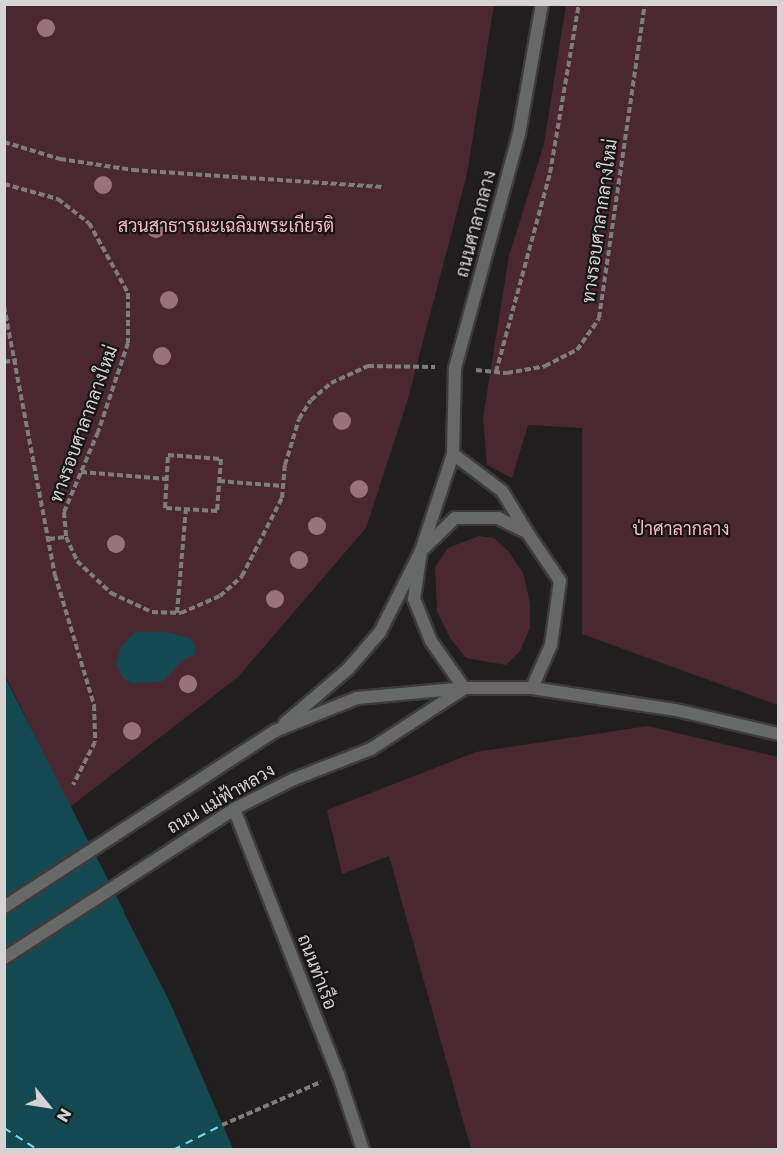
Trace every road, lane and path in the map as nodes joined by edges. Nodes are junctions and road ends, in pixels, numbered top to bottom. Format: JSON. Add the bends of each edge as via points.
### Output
{"nodes":[{"id":1,"x":542,"y":4,"type":"edge"},
{"id":2,"x":579,"y":4,"type":"edge"},
{"id":3,"x":645,"y":4,"type":"edge"},
{"id":4,"x":4,"y":142,"type":"edge"},
{"id":5,"x":4,"y":184,"type":"edge"},
{"id":6,"x":382,"y":187,"type":"dead end"},
{"id":7,"x":4,"y":306,"type":"edge"},
{"id":8,"x":17,"y":360,"type":"junction"},
{"id":9,"x":4,"y":362,"type":"edge"},
{"id":10,"x":417,"y":367,"type":"dead end"},
{"id":11,"x":453,"y":454,"type":"junction"},
{"id":12,"x":81,"y":472,"type":"junction"},
{"id":13,"x":167,"y":479,"type":"junction"},
{"id":14,"x":219,"y":481,"type":"junction"},
{"id":15,"x":283,"y":486,"type":"junction"},
{"id":16,"x":186,"y":509,"type":"junction"},
{"id":17,"x":527,"y":532,"type":"junction"},
{"id":18,"x":66,"y":537,"type":"junction"},
{"id":19,"x":49,"y":539,"type":"junction"},
{"id":20,"x":421,"y":551,"type":"junction"},
{"id":21,"x":177,"y":613,"type":"junction"},
{"id":22,"x":464,"y":688,"type":"junction"},
{"id":23,"x":532,"y":688,"type":"junction"},
{"id":24,"x":275,"y":731,"type":"junction"},
{"id":25,"x":778,"y":734,"type":"edge"},
{"id":26,"x":73,"y":785,"type":"dead end"},
{"id":27,"x":234,"y":809,"type":"junction"},
{"id":28,"x":4,"y":907,"type":"edge"},
{"id":29,"x":4,"y":958,"type":"edge"},
{"id":30,"x":338,"y":1074,"type":"junction"},
{"id":31,"x":222,"y":1125,"type":"dead end"},
{"id":32,"x":363,"y":1149,"type":"edge"}],
"edges":[{"from":1,"to":11,"type":"street","name":"ถนนศาลากลาง","via":[[519,134],[455,368]]},
{"from":2,"to":3,"type":"path","name":"ทางรอบศาลากลางใหม่","via":[[549,172],[496,372],[545,366],[577,350],[599,318]]},
{"from":4,"to":6,"type":"path","via":[[60,159],[133,170]]},
{"from":5,"to":12,"type":"path","name":"ทางรอบศาลากลางใหม่","via":[[58,199],[89,223],[128,293],[128,343]]},
{"from":7,"to":8,"type":"path"},
{"from":8,"to":9,"type":"path"},
{"from":8,"to":19,"type":"path"},
{"from":10,"to":15,"type":"path","name":"ทางรอบศาลากลางใหม่","via":[[368,366],[331,383],[311,400],[298,419]]},
{"from":11,"to":17,"type":"street","via":[[502,491]]},
{"from":11,"to":20,"type":"street","name":"ถนนศาลากลาง"},
{"from":12,"to":13,"type":"path"},
{"from":12,"to":18,"type":"path","name":"ทางรอบศาลากลางใหม่","via":[[64,512]]},
{"from":13,"to":14,"type":"path","via":[[168,455],[221,459]]},
{"from":13,"to":16,"type":"path","via":[[165,508]]},
{"from":14,"to":15,"type":"path"},
{"from":14,"to":16,"type":"path","via":[[217,511]]},
{"from":15,"to":21,"type":"path","name":"ทางรอบศาลากลางใหม่","via":[[282,498],[265,537],[242,576],[220,596]]},
{"from":16,"to":21,"type":"path"},
{"from":17,"to":20,"type":"street","via":[[498,518],[455,518]]},
{"from":17,"to":23,"type":"street","via":[[560,581],[551,645]]},
{"from":18,"to":19,"type":"path"},
{"from":18,"to":21,"type":"path","name":"ทางรอบศาลากลางใหม่","via":[[77,561],[111,593],[152,612]]},
{"from":19,"to":26,"type":"path","via":[[55,575],[94,705],[95,742]]},
{"from":20,"to":22,"type":"street","via":[[414,599],[430,641]]},
{"from":20,"to":24,"type":"street","via":[[380,632],[348,669]]},
{"from":22,"to":23,"type":"street","name":"ถนน แม่ฟ้าหลวง"},
{"from":22,"to":24,"type":"street","name":"ถนน แม่ฟ้าหลวง","via":[[357,698]]},
{"from":22,"to":27,"type":"street","name":"ถนน แม่ฟ้าหลวง","via":[[371,749],[294,779]]},
{"from":23,"to":25,"type":"street","name":"ถนน แม่ฟ้าหลวง","via":[[676,710]]},
{"from":24,"to":28,"type":"street","name":"ถนน แม่ฟ้าหลวง"},
{"from":27,"to":29,"type":"street","name":"ถนน แม่ฟ้าหลวง"},
{"from":27,"to":30,"type":"street","name":"ถนนท่าเรือ"},
{"from":30,"to":31,"type":"path"},
{"from":30,"to":32,"type":"street","name":"ถนนท่าเรือ"}]}
